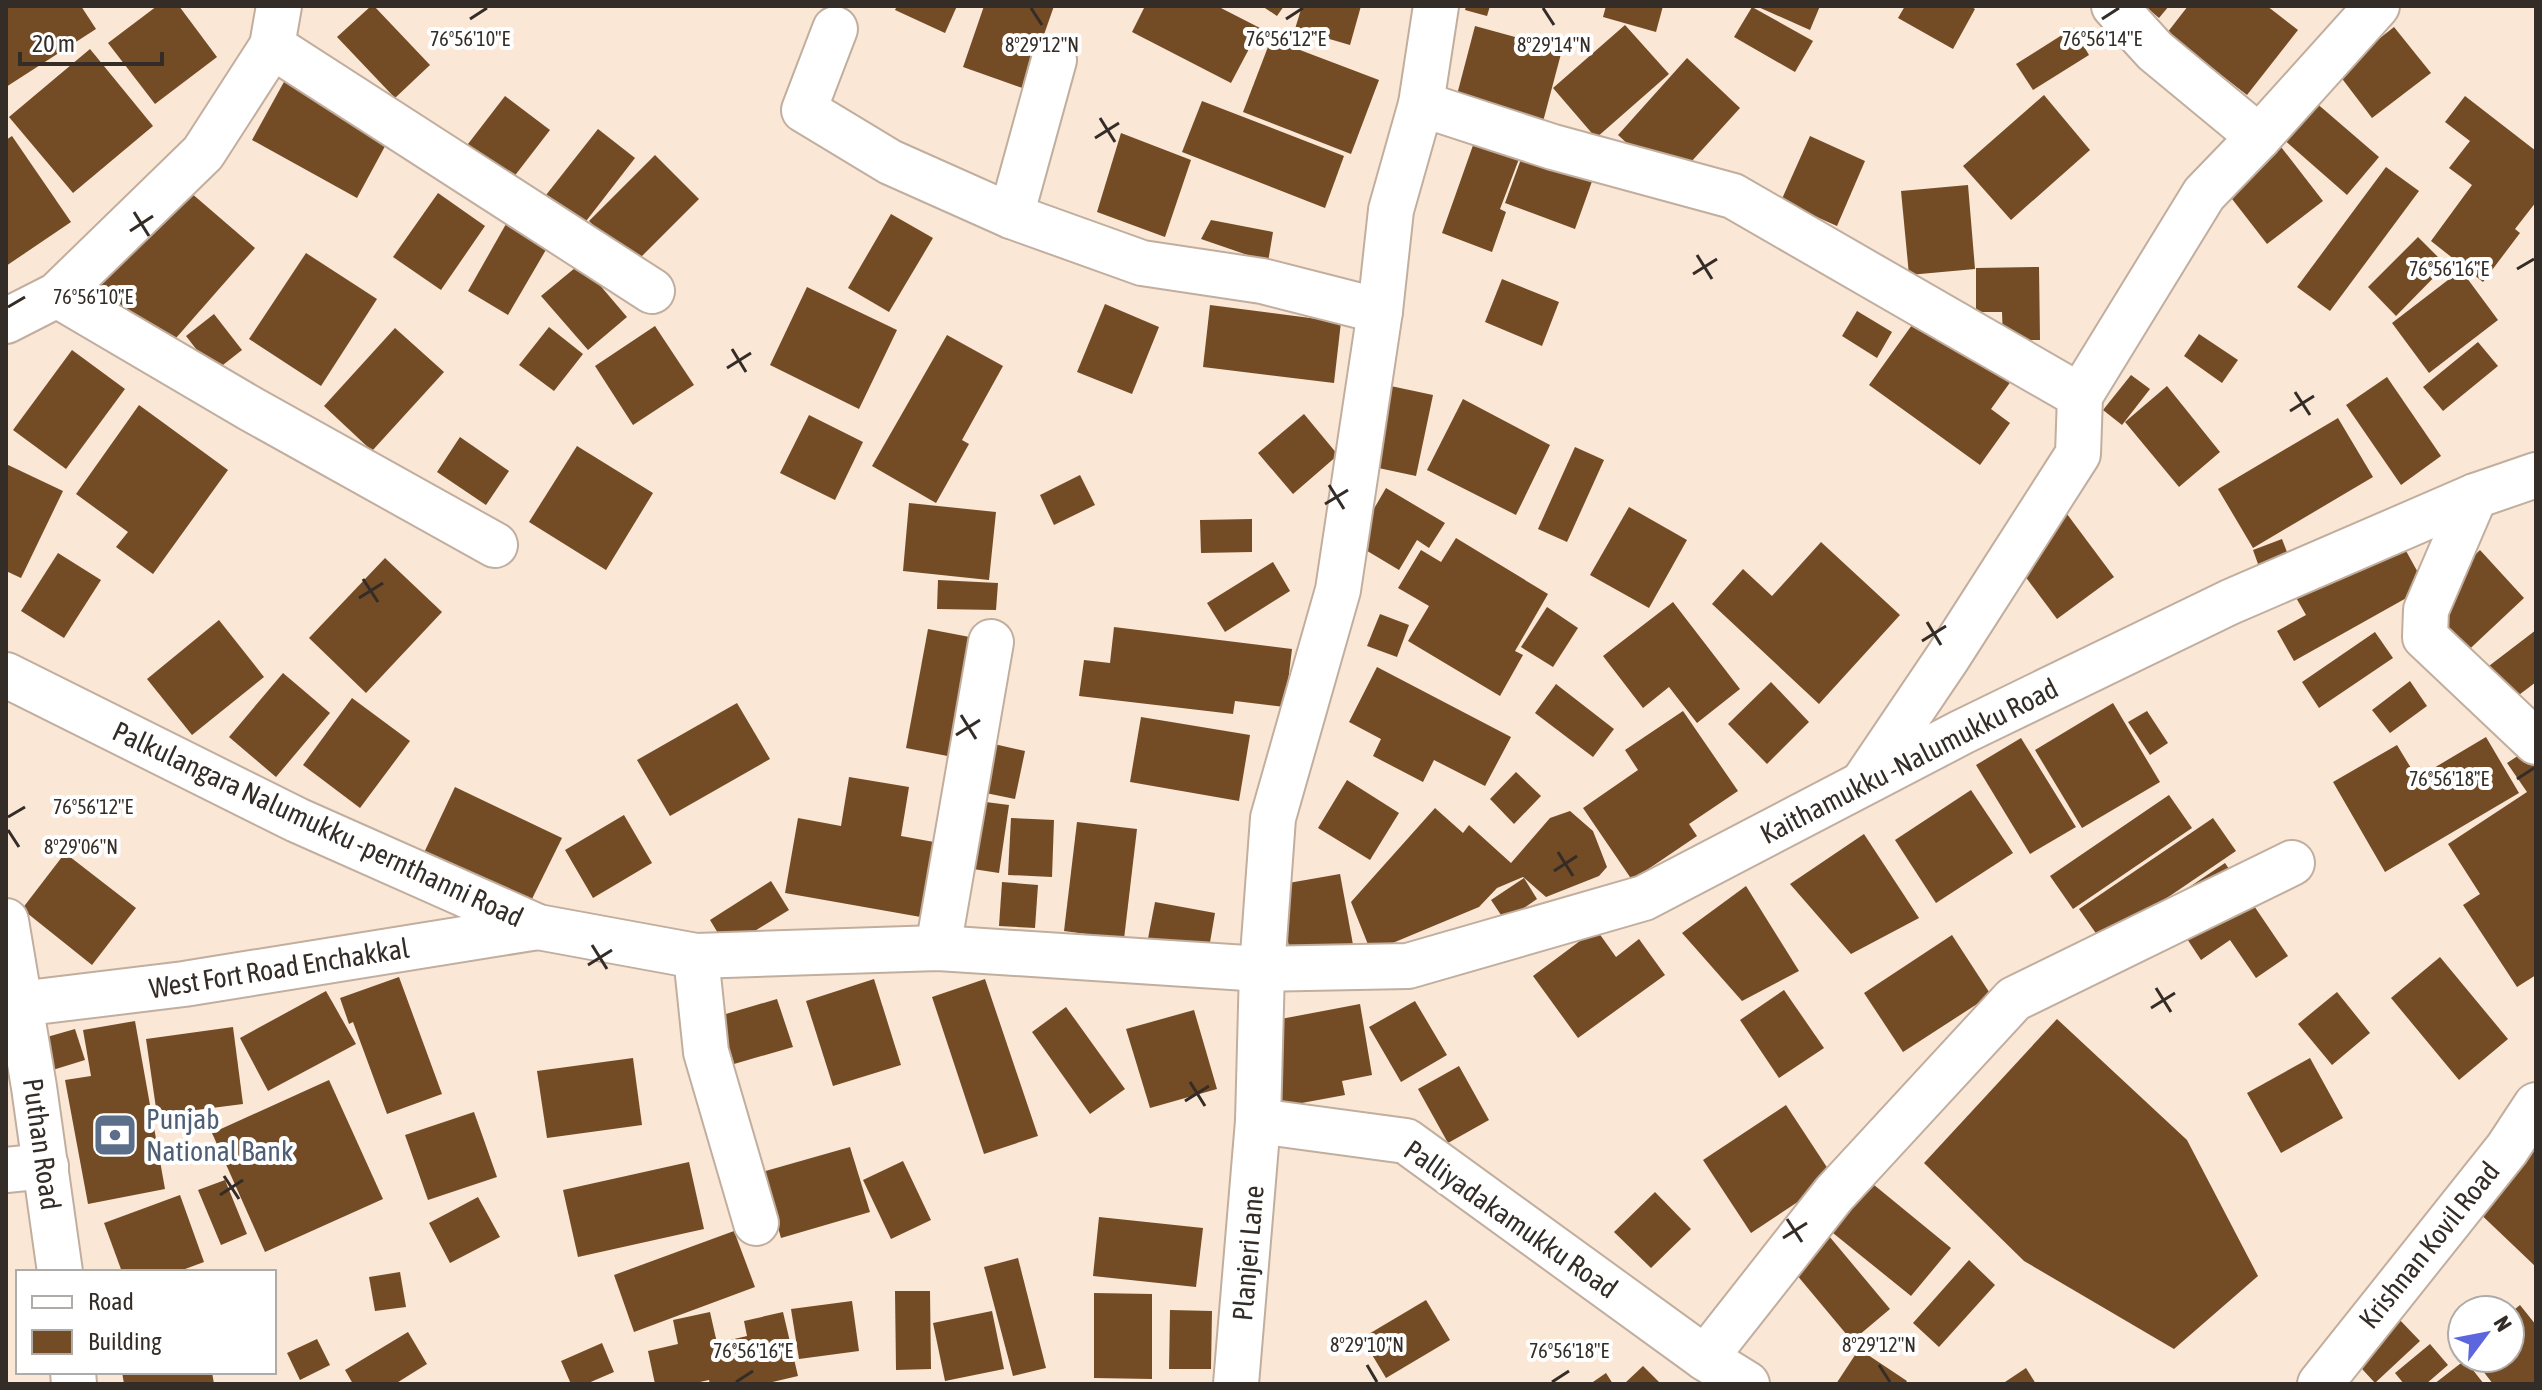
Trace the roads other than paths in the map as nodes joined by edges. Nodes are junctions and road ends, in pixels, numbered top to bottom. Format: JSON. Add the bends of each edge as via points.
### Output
{"nodes":[{"id":1,"x":1436,"y":6,"type":"edge"},
{"id":2,"x":2114,"y":6,"type":"edge"},
{"id":3,"x":2377,"y":6,"type":"edge"},
{"id":4,"x":276,"y":26,"type":"edge"},
{"id":5,"x":835,"y":29,"type":"dead end"},
{"id":6,"x":1054,"y":60,"type":"dead end"},
{"id":7,"x":1421,"y":104,"type":"junction"},
{"id":8,"x":2259,"y":137,"type":"junction"},
{"id":9,"x":1011,"y":216,"type":"junction"},
{"id":10,"x":652,"y":291,"type":"dead end"},
{"id":11,"x":57,"y":295,"type":"junction"},
{"id":12,"x":1380,"y":311,"type":"junction"},
{"id":13,"x":6,"y":321,"type":"edge"},
{"id":14,"x":2080,"y":396,"type":"junction"},
{"id":15,"x":2536,"y":475,"type":"edge"},
{"id":16,"x":2475,"y":496,"type":"junction"},
{"id":17,"x":495,"y":545,"type":"dead end"},
{"id":18,"x":991,"y":642,"type":"dead end"},
{"id":19,"x":6,"y":675,"type":"edge"},
{"id":20,"x":2536,"y":742,"type":"edge"},
{"id":21,"x":1864,"y":782,"type":"junction"},
{"id":22,"x":2292,"y":863,"type":"dead end"},
{"id":23,"x":6,"y":921,"type":"edge"},
{"id":24,"x":538,"y":927,"type":"junction"},
{"id":25,"x":938,"y":948,"type":"junction"},
{"id":26,"x":696,"y":956,"type":"junction"},
{"id":27,"x":1262,"y":969,"type":"junction"},
{"id":28,"x":19,"y":1004,"type":"junction"},
{"id":29,"x":2536,"y":1105,"type":"edge"},
{"id":30,"x":1258,"y":1121,"type":"junction"},
{"id":31,"x":26,"y":1168,"type":"edge"},
{"id":32,"x":756,"y":1223,"type":"dead end"},
{"id":33,"x":59,"y":1270,"type":"edge"},
{"id":34,"x":1705,"y":1358,"type":"junction"},
{"id":35,"x":1236,"y":1384,"type":"edge"},
{"id":36,"x":1747,"y":1384,"type":"edge"},
{"id":37,"x":2320,"y":1384,"type":"edge"}],
"edges":[{"from":1,"to":7,"type":"street"},
{"from":2,"to":8,"type":"street","via":[[2155,51]]},
{"from":3,"to":8,"type":"street"},
{"from":4,"to":10,"type":"street"},
{"from":4,"to":11,"type":"street","via":[[203,153]]},
{"from":5,"to":9,"type":"street","via":[[804,110],[890,162]]},
{"from":6,"to":9,"type":"street"},
{"from":7,"to":12,"type":"street","via":[[1391,210]]},
{"from":7,"to":14,"type":"street","via":[[1733,196]]},
{"from":8,"to":14,"type":"street","via":[[2204,194]]},
{"from":9,"to":12,"type":"street","via":[[1142,263],[1262,281]]},
{"from":11,"to":13,"type":"street"},
{"from":11,"to":17,"type":"street"},
{"from":12,"to":27,"type":"street","via":[[1338,590],[1273,818]]},
{"from":14,"to":21,"type":"street","via":[[2078,454]]},
{"from":15,"to":16,"type":"street","name":"Kaithamukku -Nalumukku Road"},
{"from":16,"to":20,"type":"street","via":[[2426,610],[2425,637]]},
{"from":16,"to":21,"type":"street","name":"Kaithamukku -Nalumukku Road","via":[[2230,602]]},
{"from":18,"to":25,"type":"street"},
{"from":19,"to":24,"type":"street","name":"Palkulangara Nalumukku -pernthanni Road","via":[[297,820]]},
{"from":21,"to":27,"type":"street","name":"Kaithamukku -Nalumukku Road","via":[[1644,898],[1408,966]]},
{"from":22,"to":34,"type":"street","via":[[2014,999],[1834,1194]]},
{"from":23,"to":28,"type":"street","name":"Puthan Road"},
{"from":24,"to":26,"type":"street","name":"Palkulangara Nalumukku -pernthanni Road"},
{"from":24,"to":28,"type":"street","name":"West Fort Road Enchakkal","via":[[184,984]]},
{"from":25,"to":26,"type":"street","name":"Palkulangara Nalumukku -pernthanni Road"},
{"from":25,"to":27,"type":"street","name":"Palkulangara Nalumukku -pernthanni Road"},
{"from":26,"to":32,"type":"street","via":[[706,1052]]},
{"from":27,"to":30,"type":"street"},
{"from":28,"to":31,"type":"street","name":"Puthan Road"},
{"from":29,"to":37,"type":"street","name":"Krishnan Kovil Road","via":[[2507,1149]]},
{"from":30,"to":34,"type":"street","name":"Palliyadakamukku Road","via":[[1406,1141]]},
{"from":30,"to":35,"type":"street","name":"Planjeri Lane"},
{"from":31,"to":33,"type":"street","name":"Puthan Road"},
{"from":34,"to":36,"type":"street","name":"Palliyadakamukku Road"}]}
